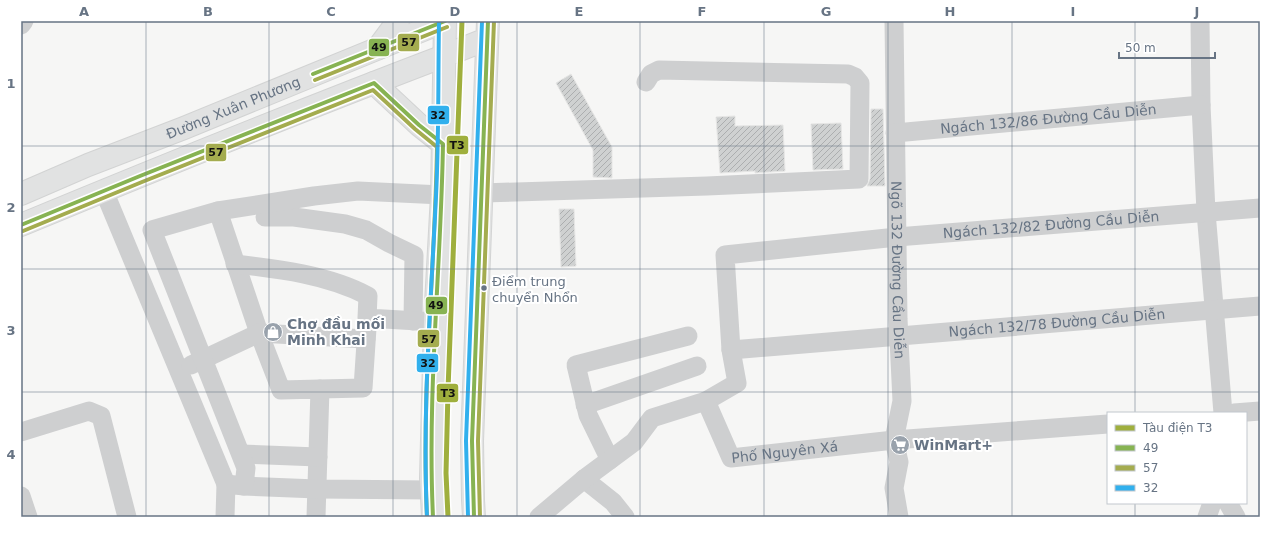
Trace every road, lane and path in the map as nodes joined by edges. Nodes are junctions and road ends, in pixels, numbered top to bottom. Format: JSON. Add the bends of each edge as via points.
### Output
{"nodes":[{"id":1,"x":24,"y":21,"type":"edge"},
{"id":2,"x":398,"y":21,"type":"edge"},
{"id":3,"x":445,"y":21,"type":"edge"},
{"id":4,"x":894,"y":21,"type":"edge"},
{"id":5,"x":1200,"y":21,"type":"edge"},
{"id":6,"x":21,"y":25,"type":"edge"},
{"id":7,"x":488,"y":30,"type":"edge"},
{"id":8,"x":378,"y":48,"type":"junction"},
{"id":9,"x":444,"y":56,"type":"junction"},
{"id":10,"x":646,"y":82,"type":"dead end"},
{"id":11,"x":374,"y":83,"type":"junction"},
{"id":12,"x":1201,"y":104,"type":"junction"},
{"id":13,"x":895,"y":133,"type":"junction"},
{"id":14,"x":443,"y":144,"type":"junction"},
{"id":15,"x":104,"y":190,"type":"junction"},
{"id":16,"x":482,"y":193,"type":"junction"},
{"id":17,"x":21,"y":194,"type":"edge"},
{"id":18,"x":442,"y":195,"type":"junction"},
{"id":19,"x":1260,"y":208,"type":"edge"},
{"id":20,"x":218,"y":211,"type":"junction"},
{"id":21,"x":1206,"y":212,"type":"junction"},
{"id":22,"x":264,"y":217,"type":"dead end"},
{"id":23,"x":21,"y":225,"type":"edge"},
{"id":24,"x":152,"y":230,"type":"junction"},
{"id":25,"x":897,"y":237,"type":"junction"},
{"id":26,"x":124,"y":238,"type":"junction"},
{"id":27,"x":235,"y":264,"type":"junction"},
{"id":28,"x":1260,"y":306,"type":"edge"},
{"id":29,"x":1214,"y":311,"type":"junction"},
{"id":30,"x":367,"y":318,"type":"junction"},
{"id":31,"x":413,"y":321,"type":"junction"},
{"id":32,"x":435,"y":322,"type":"junction"},
{"id":33,"x":259,"y":332,"type":"junction"},
{"id":34,"x":688,"y":336,"type":"dead end"},
{"id":35,"x":899,"y":336,"type":"junction"},
{"id":36,"x":366,"y":339,"type":"junction"},
{"id":37,"x":730,"y":350,"type":"junction"},
{"id":38,"x":203,"y":359,"type":"junction"},
{"id":39,"x":697,"y":366,"type":"dead end"},
{"id":40,"x":179,"y":372,"type":"junction"},
{"id":41,"x":320,"y":389,"type":"junction"},
{"id":42,"x":706,"y":401,"type":"junction"},
{"id":43,"x":585,"y":405,"type":"junction"},
{"id":44,"x":1260,"y":410,"type":"edge"},
{"id":45,"x":1223,"y":412,"type":"edge"},
{"id":46,"x":1243,"y":412,"type":"edge"},
{"id":47,"x":1107,"y":424,"type":"edge"},
{"id":48,"x":21,"y":432,"type":"edge"},
{"id":49,"x":894,"y":440,"type":"junction"},
{"id":50,"x":241,"y":454,"type":"junction"},
{"id":51,"x":318,"y":457,"type":"junction"},
{"id":52,"x":610,"y":460,"type":"junction"},
{"id":53,"x":584,"y":479,"type":"junction"},
{"id":54,"x":235,"y":485,"type":"junction"},
{"id":55,"x":317,"y":490,"type":"junction"},
{"id":56,"x":432,"y":490,"type":"junction"},
{"id":57,"x":1212,"y":504,"type":"edge"},
{"id":58,"x":1229,"y":504,"type":"edge"},
{"id":59,"x":127,"y":517,"type":"edge"},
{"id":60,"x":225,"y":517,"type":"edge"},
{"id":61,"x":316,"y":517,"type":"edge"},
{"id":62,"x":433,"y":517,"type":"edge"},
{"id":63,"x":474,"y":517,"type":"edge"},
{"id":64,"x":539,"y":517,"type":"edge"},
{"id":65,"x":625,"y":517,"type":"edge"},
{"id":66,"x":899,"y":517,"type":"edge"},
{"id":67,"x":1207,"y":517,"type":"edge"},
{"id":68,"x":1236,"y":517,"type":"edge"}],
"edges":[{"from":1,"to":6,"type":"street"},
{"from":2,"to":8,"type":"main road"},
{"from":3,"to":8,"type":"main road","name":"Đường Xuân Phương"},
{"from":3,"to":9,"type":"main road"},
{"from":4,"to":13,"type":"street","name":"Ngõ 132 Đường Cầu Diễn"},
{"from":5,"to":12,"type":"street"},
{"from":7,"to":9,"type":"main road","name":"Đường Xuân Phương"},
{"from":7,"to":16,"type":"main road"},
{"from":8,"to":17,"type":"main road","name":"Đường Xuân Phương"},
{"from":9,"to":11,"type":"main road","name":"Đường Xuân Phương"},
{"from":9,"to":14,"type":"main road"},
{"from":10,"to":16,"type":"street","via":[[651,74],[659,70],[848,74],[855,77],[860,83],[859,179]]},
{"from":11,"to":14,"type":"main road"},
{"from":11,"to":15,"type":"main road","name":"Đường Xuân Phương"},
{"from":12,"to":13,"type":"street","name":"Ngách 132/86 Đường Cầu Diễn"},
{"from":12,"to":21,"type":"street"},
{"from":13,"to":25,"type":"street","name":"Ngõ 132 Đường Cầu Diễn"},
{"from":14,"to":18,"type":"main road"},
{"from":15,"to":23,"type":"main road","name":"Đường Xuân Phương"},
{"from":15,"to":26,"type":"street"},
{"from":16,"to":63,"type":"main road","via":[[472,441]]},
{"from":18,"to":20,"type":"street","via":[[358,192]]},
{"from":18,"to":32,"type":"main road"},
{"from":19,"to":21,"type":"street","name":"Ngách 132/82 Đường Cầu Diễn"},
{"from":20,"to":24,"type":"street"},
{"from":20,"to":27,"type":"street"},
{"from":21,"to":25,"type":"street","name":"Ngách 132/82 Đường Cầu Diễn"},
{"from":21,"to":29,"type":"street"},
{"from":22,"to":31,"type":"street","via":[[294,217],[345,224],[366,230],[414,255]]},
{"from":24,"to":26,"type":"street"},
{"from":24,"to":38,"type":"street"},
{"from":25,"to":35,"type":"street","name":"Ngõ 132 Đường Cầu Diễn"},
{"from":25,"to":37,"type":"street","name":"Ngách 132/82 Đường Cầu Diễn","via":[[725,255]]},
{"from":26,"to":40,"type":"street"},
{"from":27,"to":30,"type":"street","via":[[281,270],[357,290],[368,296]]},
{"from":27,"to":33,"type":"street"},
{"from":28,"to":29,"type":"street","name":"Ngách 132/78 Đường Cầu Diễn"},
{"from":29,"to":35,"type":"street","name":"Ngách 132/78 Đường Cầu Diễn"},
{"from":29,"to":45,"type":"street"},
{"from":30,"to":31,"type":"street"},
{"from":30,"to":36,"type":"street"},
{"from":31,"to":32,"type":"street"},
{"from":32,"to":56,"type":"main road"},
{"from":33,"to":36,"type":"street"},
{"from":33,"to":38,"type":"street"},
{"from":33,"to":41,"type":"street","via":[[282,390]]},
{"from":34,"to":43,"type":"street","via":[[576,365]]},
{"from":35,"to":37,"type":"street","name":"Ngách 132/78 Đường Cầu Diễn"},
{"from":35,"to":49,"type":"street","name":"Ngõ 132 Đường Cầu Diễn","via":[[902,401]]},
{"from":36,"to":41,"type":"street","via":[[364,388]]},
{"from":37,"to":42,"type":"street","via":[[737,383]]},
{"from":38,"to":40,"type":"street"},
{"from":38,"to":50,"type":"street"},
{"from":39,"to":43,"type":"street"},
{"from":40,"to":54,"type":"street"},
{"from":41,"to":51,"type":"street"},
{"from":42,"to":49,"type":"street","name":"Phố Nguyên Xá","via":[[732,458]]},
{"from":42,"to":52,"type":"street","via":[[652,418],[634,442]]},
{"from":43,"to":52,"type":"street"},
{"from":44,"to":46,"type":"street"},
{"from":47,"to":49,"type":"street","name":"Phố Nguyên Xá"},
{"from":48,"to":59,"type":"street","via":[[89,411],[101,416]]},
{"from":49,"to":66,"type":"street","name":"Ngõ 132 Đường Cầu Diễn","via":[[899,462],[894,488]]},
{"from":50,"to":51,"type":"street"},
{"from":50,"to":54,"type":"street","via":[[246,468]]},
{"from":51,"to":55,"type":"street"},
{"from":52,"to":53,"type":"street"},
{"from":53,"to":64,"type":"street"},
{"from":53,"to":65,"type":"street","via":[[612,502]]},
{"from":54,"to":55,"type":"street"},
{"from":54,"to":60,"type":"street"},
{"from":55,"to":56,"type":"street"},
{"from":55,"to":61,"type":"street"},
{"from":56,"to":62,"type":"main road"},
{"from":57,"to":67,"type":"street"},
{"from":58,"to":68,"type":"street"}]}
